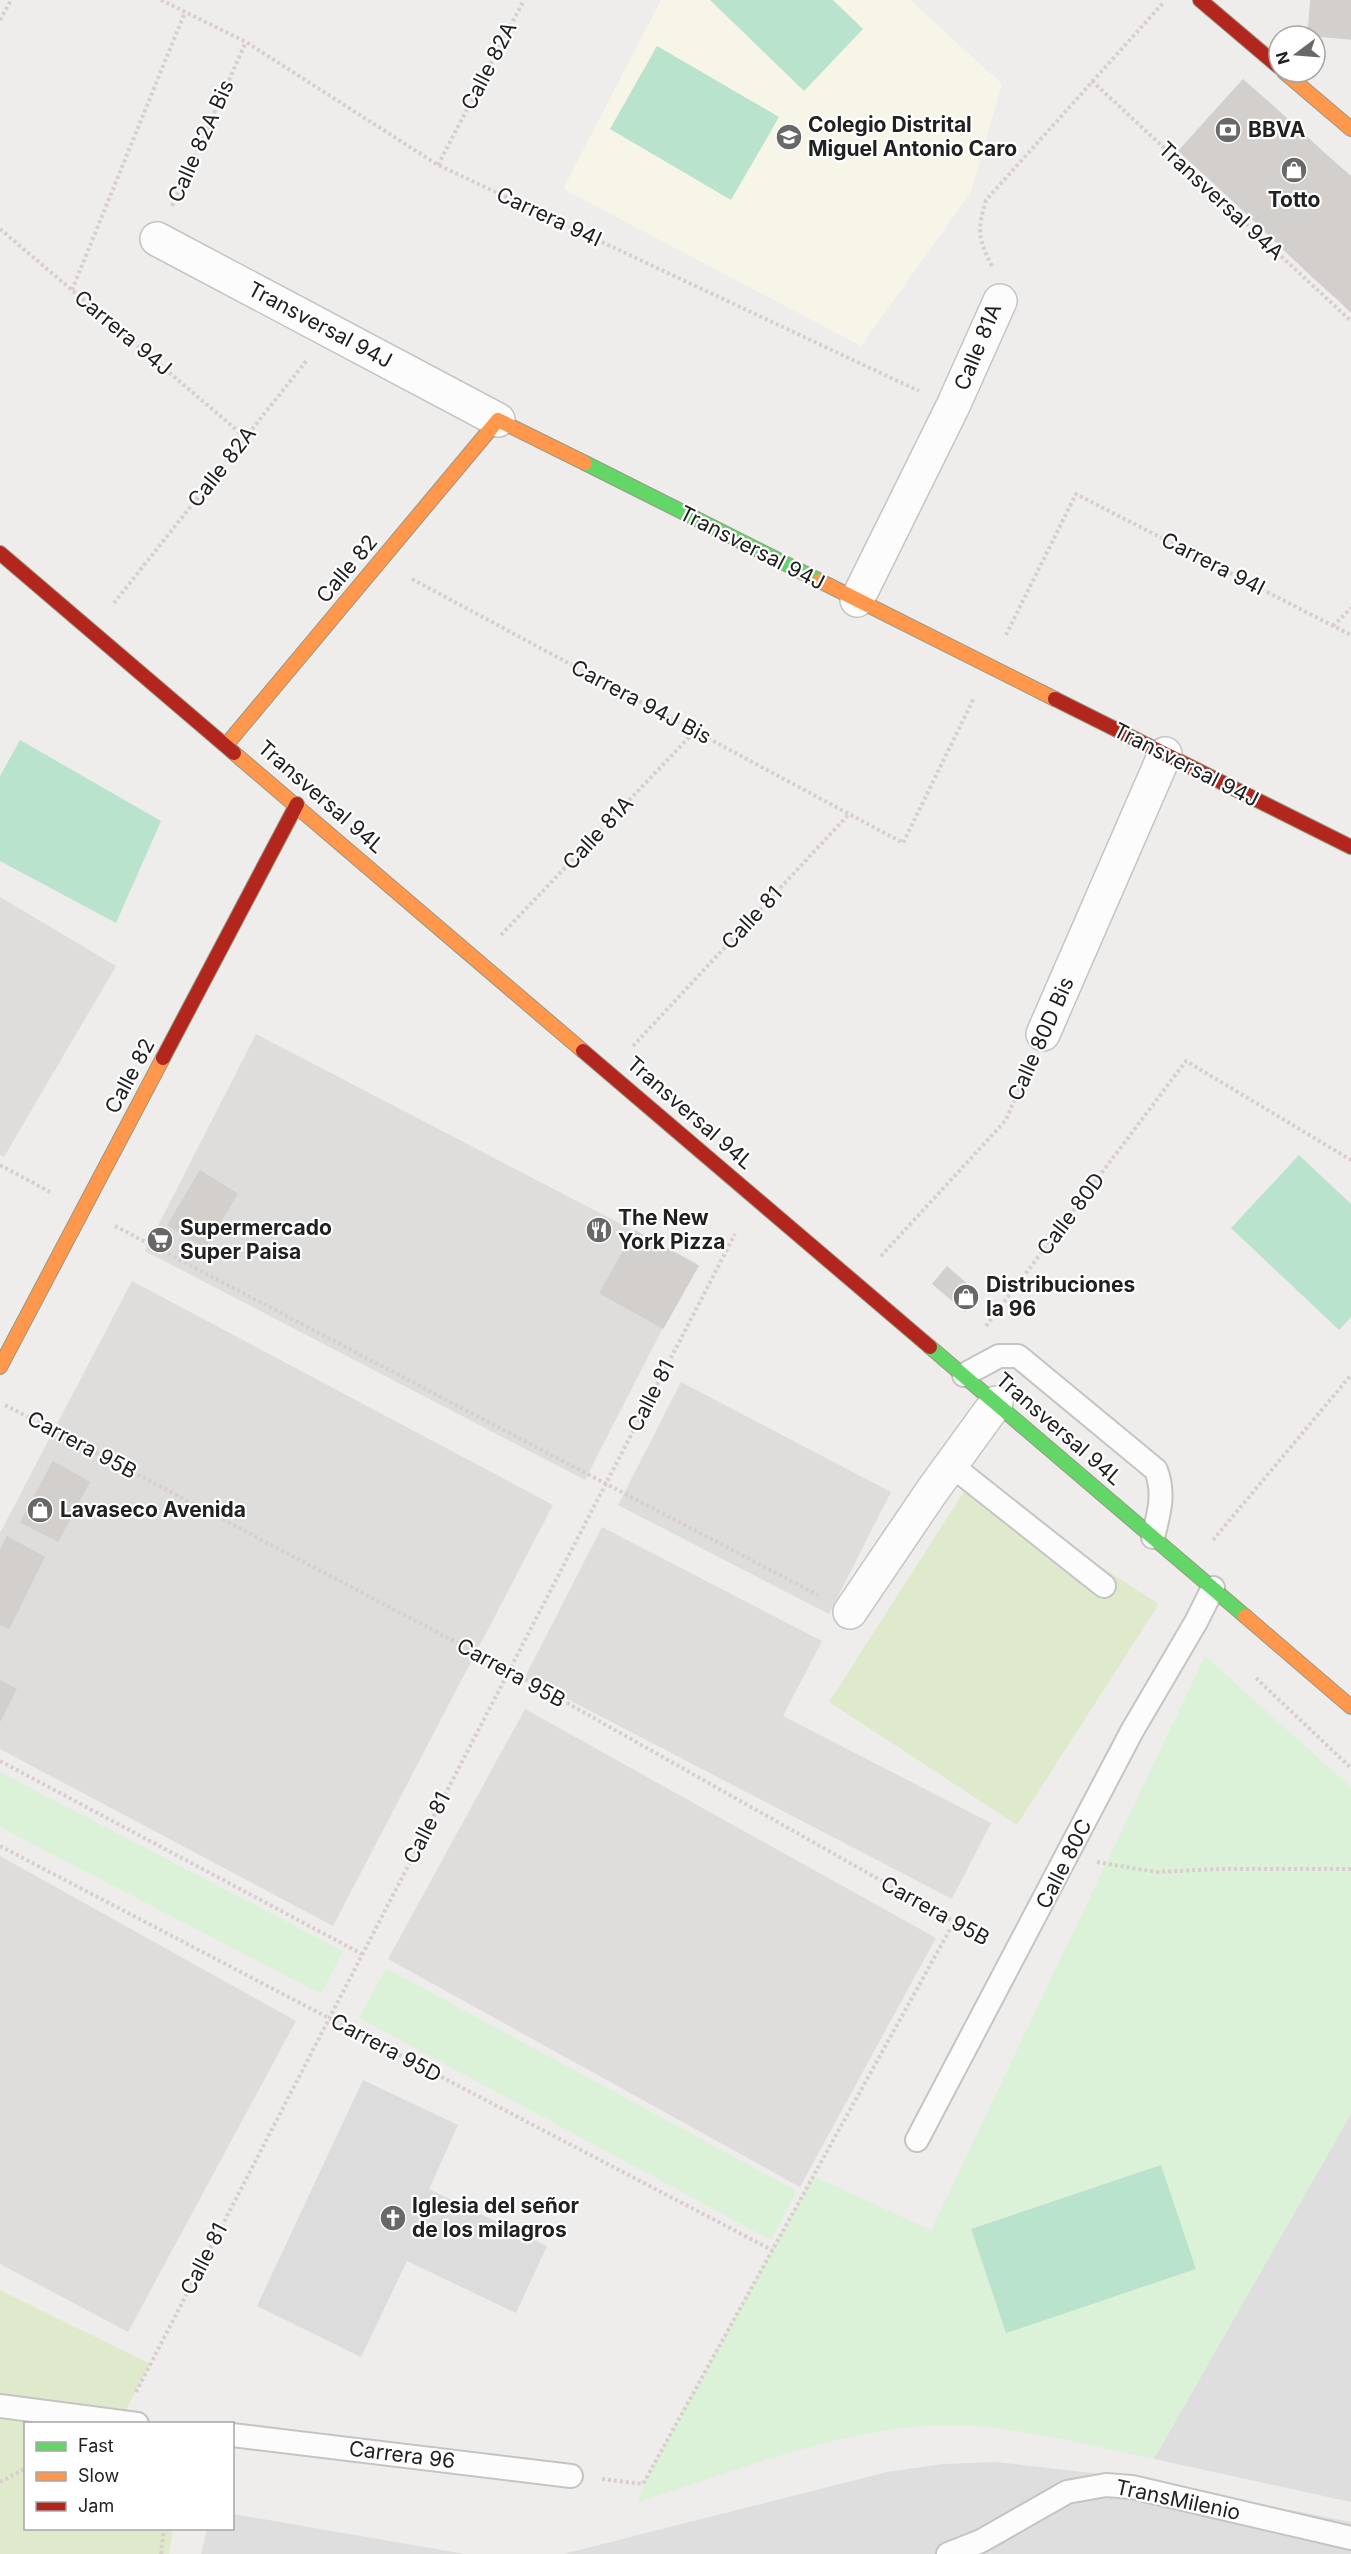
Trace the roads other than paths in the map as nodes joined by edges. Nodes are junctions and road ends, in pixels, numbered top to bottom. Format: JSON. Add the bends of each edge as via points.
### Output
{"nodes":[{"id":1,"x":1200,"y":0,"type":"edge"},
{"id":2,"x":1267,"y":58,"type":"edge"},
{"id":3,"x":1298,"y":84,"type":"edge"},
{"id":4,"x":1351,"y":129,"type":"edge"},
{"id":5,"x":157,"y":239,"type":"road end"},
{"id":6,"x":1000,"y":301,"type":"road end"},
{"id":7,"x":498,"y":420,"type":"junction"},
{"id":8,"x":0,"y":553,"type":"edge"},
{"id":9,"x":857,"y":600,"type":"junction"},
{"id":10,"x":227,"y":744,"type":"junction"},
{"id":11,"x":1165,"y":754,"type":"junction"},
{"id":12,"x":297,"y":804,"type":"junction"},
{"id":13,"x":1351,"y":848,"type":"edge"},
{"id":14,"x":1043,"y":1034,"type":"road end"},
{"id":15,"x":0,"y":1367,"type":"edge"},
{"id":16,"x":960,"y":1371,"type":"junction"},
{"id":17,"x":996,"y":1403,"type":"junction"},
{"id":18,"x":951,"y":1466,"type":"junction"},
{"id":19,"x":1153,"y":1537,"type":"junction"},
{"id":20,"x":1104,"y":1586,"type":"dead end"},
{"id":21,"x":1213,"y":1588,"type":"junction"},
{"id":22,"x":850,"y":1612,"type":"road end"},
{"id":23,"x":1351,"y":1707,"type":"edge"},
{"id":24,"x":917,"y":2140,"type":"dead end"},
{"id":25,"x":0,"y":2406,"type":"edge"},
{"id":26,"x":121,"y":2422,"type":"edge"},
{"id":27,"x":234,"y":2435,"type":"edge"},
{"id":28,"x":571,"y":2476,"type":"road end"},
{"id":29,"x":1351,"y":2538,"type":"edge"},
{"id":30,"x":948,"y":2554,"type":"edge"}],
"edges":[{"from":1,"to":2,"type":"street"},
{"from":3,"to":4,"type":"street"},
{"from":5,"to":7,"type":"street","name":"Transversal 94J"},
{"from":6,"to":9,"type":"street","name":"Calle 81A"},
{"from":7,"to":9,"type":"street","name":"Transversal 94J"},
{"from":7,"to":10,"type":"street","name":"Calle 82"},
{"from":8,"to":10,"type":"street","name":"Transversal 94L"},
{"from":9,"to":11,"type":"street","name":"Transversal 94J"},
{"from":10,"to":12,"type":"street","name":"Transversal 94L"},
{"from":11,"to":13,"type":"street","name":"Transversal 94J"},
{"from":11,"to":14,"type":"street","name":"Calle 80D Bis"},
{"from":12,"to":15,"type":"street","name":"Calle 82"},
{"from":12,"to":16,"type":"street","name":"Transversal 94L"},
{"from":16,"to":17,"type":"street","name":"Transversal 94L"},
{"from":16,"to":19,"type":"lane","via":[[999,1356],[1018,1356],[1156,1470],[1162,1484],[1162,1501]]},
{"from":17,"to":18,"type":"street"},
{"from":17,"to":19,"type":"street","name":"Transversal 94L"},
{"from":18,"to":20,"type":"lane"},
{"from":18,"to":22,"type":"street"},
{"from":19,"to":21,"type":"street","name":"Transversal 94L"},
{"from":21,"to":23,"type":"street","name":"Transversal 94L"},
{"from":21,"to":24,"type":"lane","name":"Calle 80C","via":[[1132,1731]]},
{"from":25,"to":26,"type":"lane"},
{"from":27,"to":28,"type":"lane","name":"Carrera 96"},
{"from":29,"to":30,"type":"lane","name":"TransMilenio","via":[[1132,2487],[1106,2485],[1067,2492],[981,2541]]}]}
